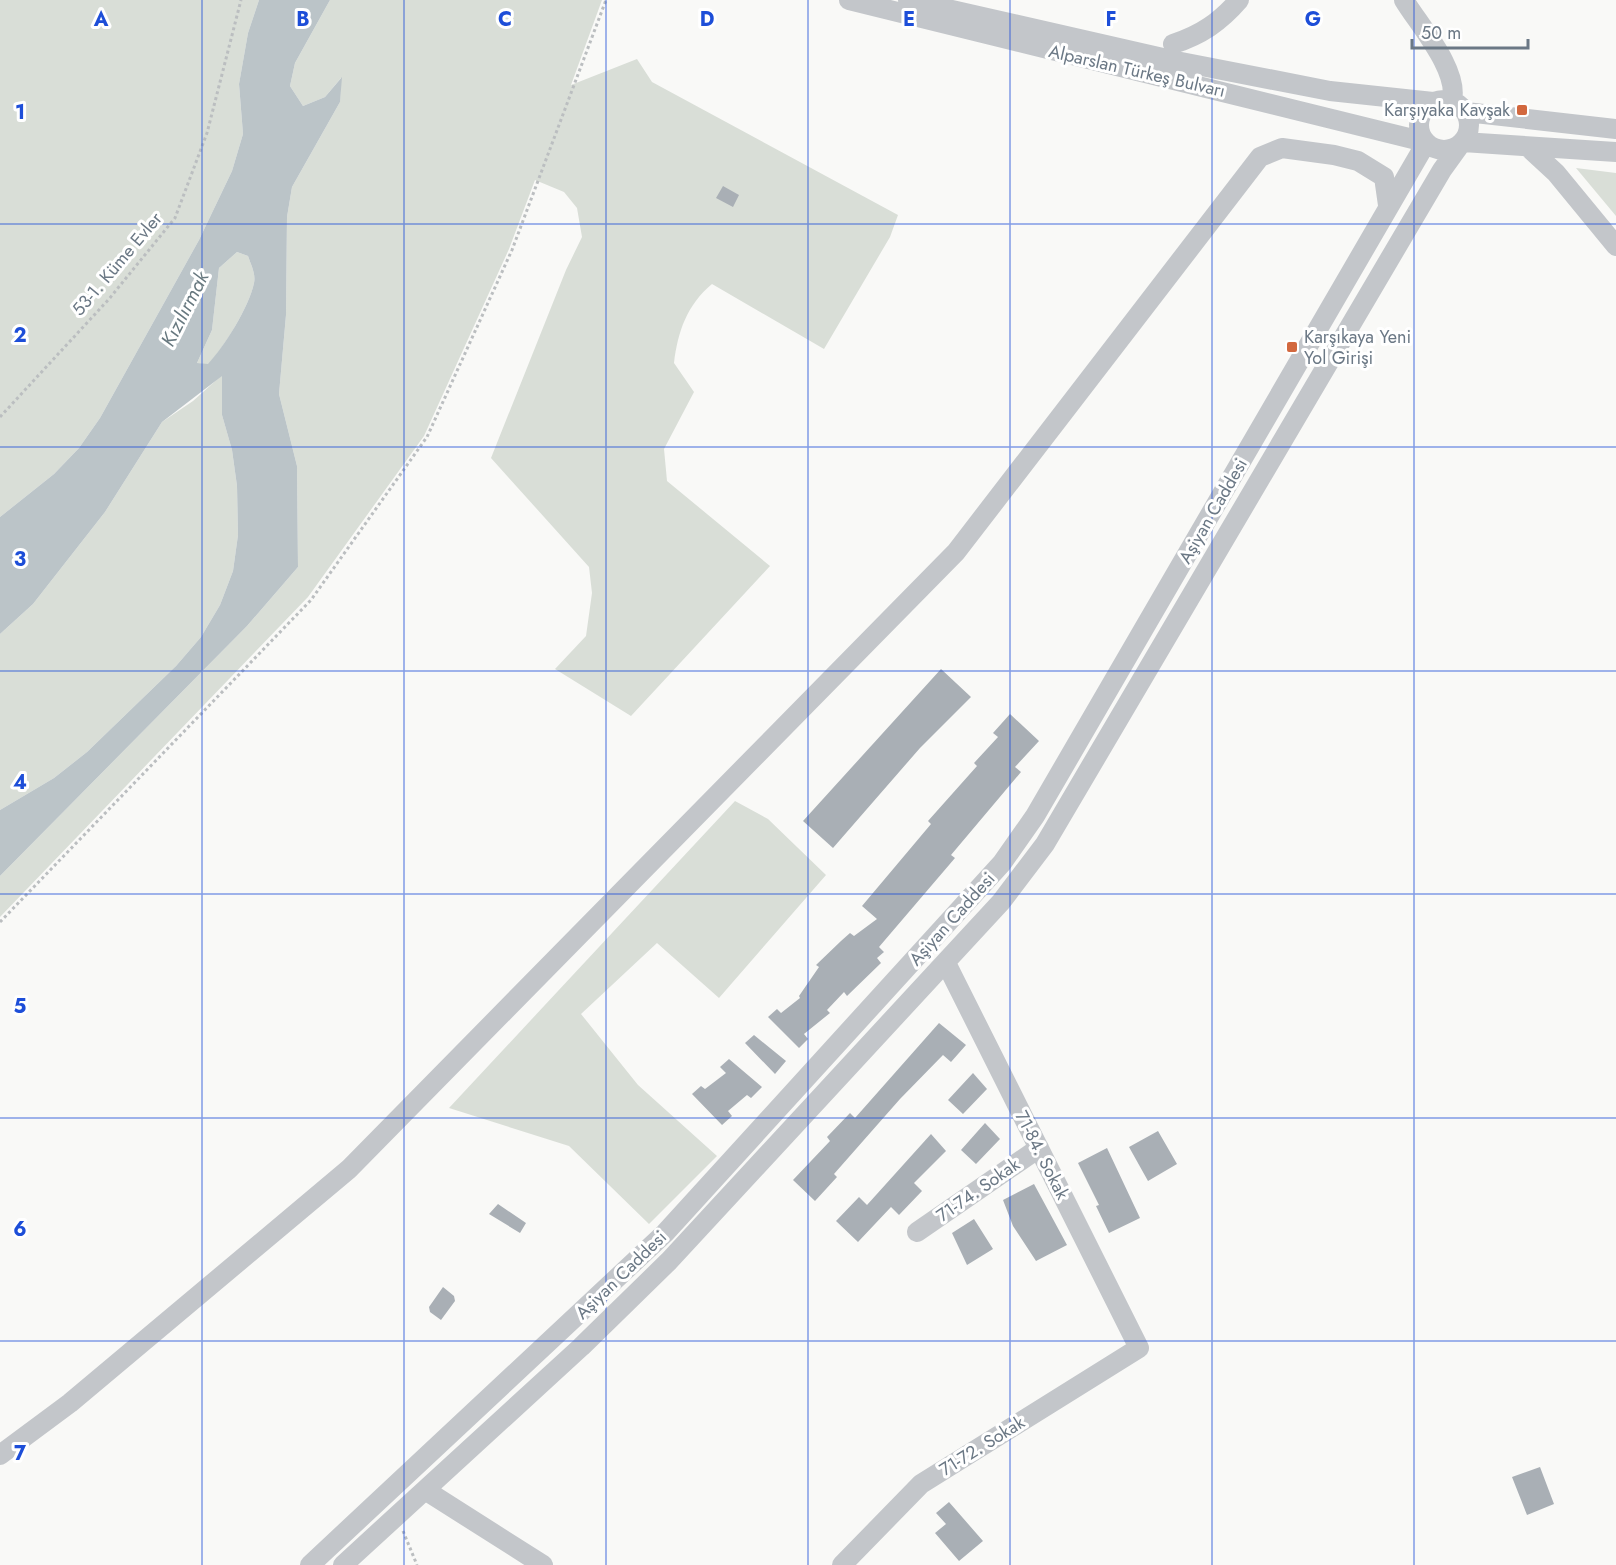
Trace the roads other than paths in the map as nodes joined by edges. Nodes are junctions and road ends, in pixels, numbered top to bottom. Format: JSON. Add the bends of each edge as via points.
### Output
{"nodes":[{"id":1,"x":849,"y":0,"type":"edge"},
{"id":2,"x":908,"y":0,"type":"edge"},
{"id":3,"x":1239,"y":0,"type":"edge"},
{"id":4,"x":1404,"y":0,"type":"edge"},
{"id":5,"x":1173,"y":44,"type":"dead end"},
{"id":6,"x":1450,"y":105,"type":"junction"},
{"id":7,"x":1616,"y":129,"type":"edge"},
{"id":8,"x":1426,"y":142,"type":"junction"},
{"id":9,"x":1462,"y":143,"type":"junction"},
{"id":10,"x":1529,"y":148,"type":"junction"},
{"id":11,"x":1616,"y":152,"type":"edge"},
{"id":12,"x":1388,"y":205,"type":"junction"},
{"id":13,"x":1616,"y":246,"type":"edge"},
{"id":14,"x":946,"y":963,"type":"junction"},
{"id":15,"x":1039,"y":1148,"type":"junction"},
{"id":16,"x":917,"y":1232,"type":"dead end"},
{"id":17,"x":1139,"y":1348,"type":"joint"},
{"id":18,"x":0,"y":1455,"type":"edge"},
{"id":19,"x":425,"y":1490,"type":"junction"},
{"id":20,"x":310,"y":1565,"type":"edge"},
{"id":21,"x":343,"y":1565,"type":"edge"},
{"id":22,"x":543,"y":1565,"type":"edge"},
{"id":23,"x":842,"y":1565,"type":"edge"}],
"edges":[{"from":1,"to":8,"type":"street","name":"Alparslan Türkeş Bulvarı"},
{"from":2,"to":6,"type":"street","name":"Alparslan Türkeş Bulvarı","via":[[1188,64],[1330,91]]},
{"from":3,"to":5,"type":"street","via":[[1220,21]]},
{"from":4,"to":6,"type":"street","via":[[1451,80],[1454,92]]},
{"from":6,"to":7,"type":"street","name":"Alparslan Türkeş Bulvarı"},
{"from":6,"to":8,"type":"street","via":[[1423,111],[1420,134]]},
{"from":6,"to":9,"type":"street","via":[[1470,125]]},
{"from":8,"to":9,"type":"street","via":[[1441,150]]},
{"from":8,"to":12,"type":"street","name":"Aşiyan Caddesi"},
{"from":9,"to":10,"type":"street"},
{"from":9,"to":14,"type":"street","name":"Aşiyan Caddesi","via":[[1424,200],[1045,844],[1001,902]]},
{"from":10,"to":11,"type":"street"},
{"from":10,"to":13,"type":"street","via":[[1556,173]]},
{"from":12,"to":18,"type":"street","via":[[1384,177],[1358,161],[1282,148],[1260,157],[956,552],[349,1169],[70,1403]]},
{"from":12,"to":20,"type":"street","name":"Aşiyan Caddesi","via":[[1035,816],[1002,863],[666,1233]]},
{"from":14,"to":15,"type":"street","name":"71-84. Sokak"},
{"from":14,"to":19,"type":"street","name":"Aşiyan Caddesi","via":[[669,1261]]},
{"from":15,"to":16,"type":"street","name":"71-74. Sokak"},
{"from":15,"to":17,"type":"street","name":"71-84. Sokak"},
{"from":17,"to":23,"type":"street","name":"71-72. Sokak","via":[[921,1484]]},
{"from":19,"to":21,"type":"street","name":"Aşiyan Caddesi"},
{"from":19,"to":22,"type":"street"}]}
